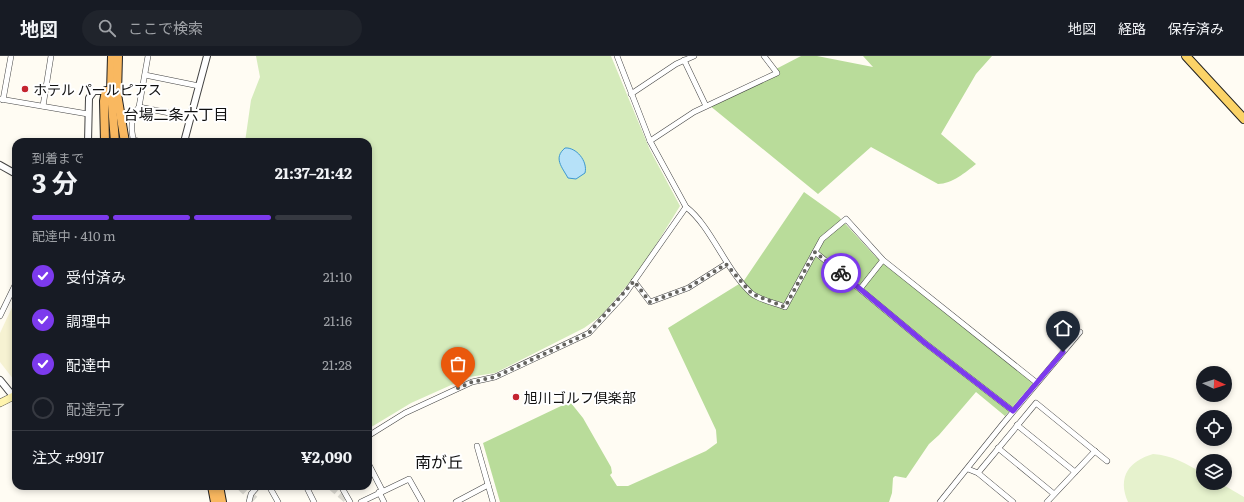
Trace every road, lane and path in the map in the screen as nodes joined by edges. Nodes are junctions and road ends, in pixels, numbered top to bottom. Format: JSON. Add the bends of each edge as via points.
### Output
{"nodes":[{"id":1,"x":11,"y":56,"type":"edge"},
{"id":2,"x":51,"y":56,"type":"edge"},
{"id":3,"x":107,"y":56,"type":"edge"},
{"id":4,"x":112,"y":56,"type":"edge"},
{"id":5,"x":118,"y":56,"type":"edge"},
{"id":6,"x":148,"y":56,"type":"edge"},
{"id":7,"x":207,"y":56,"type":"edge"},
{"id":8,"x":617,"y":56,"type":"edge"},
{"id":9,"x":694,"y":56,"type":"edge"},
{"id":10,"x":764,"y":56,"type":"edge"},
{"id":11,"x":1186,"y":56,"type":"edge"},
{"id":12,"x":684,"y":60,"type":"junction"},
{"id":13,"x":145,"y":76,"type":"junction"},
{"id":14,"x":199,"y":86,"type":"junction"},
{"id":15,"x":111,"y":92,"type":"junction"},
{"id":16,"x":631,"y":94,"type":"junction"},
{"id":17,"x":2,"y":99,"type":"edge"},
{"id":18,"x":43,"y":106,"type":"junction"},
{"id":19,"x":706,"y":106,"type":"junction"},
{"id":20,"x":139,"y":107,"type":"junction"},
{"id":21,"x":88,"y":114,"type":"junction"},
{"id":22,"x":190,"y":117,"type":"junction"},
{"id":23,"x":1244,"y":119,"type":"edge"},
{"id":24,"x":88,"y":138,"type":"edge"},
{"id":25,"x":105,"y":138,"type":"edge"},
{"id":26,"x":110,"y":138,"type":"edge"},
{"id":27,"x":115,"y":138,"type":"edge"},
{"id":28,"x":130,"y":138,"type":"edge"},
{"id":29,"x":131,"y":138,"type":"edge"},
{"id":30,"x":185,"y":138,"type":"edge"},
{"id":31,"x":650,"y":141,"type":"junction"},
{"id":32,"x":0,"y":165,"type":"edge"},
{"id":33,"x":12,"y":172,"type":"edge"},
{"id":34,"x":686,"y":207,"type":"junction"},
{"id":35,"x":815,"y":252,"type":"junction"},
{"id":36,"x":883,"y":260,"type":"junction"},
{"id":37,"x":726,"y":264,"type":"junction"},
{"id":38,"x":634,"y":281,"type":"junction"},
{"id":39,"x":860,"y":289,"type":"junction"},
{"id":40,"x":12,"y":291,"type":"edge"},
{"id":41,"x":0,"y":316,"type":"edge"},
{"id":42,"x":1080,"y":332,"type":"dead end"},
{"id":43,"x":0,"y":380,"type":"edge"},
{"id":44,"x":1036,"y":383,"type":"junction"},
{"id":45,"x":12,"y":394,"type":"edge"},
{"id":46,"x":12,"y":397,"type":"edge"},
{"id":47,"x":0,"y":403,"type":"edge"},
{"id":48,"x":1013,"y":411,"type":"junction"},
{"id":49,"x":1017,"y":425,"type":"junction"},
{"id":50,"x":372,"y":434,"type":"edge"},
{"id":51,"x":477,"y":446,"type":"dead end"},
{"id":52,"x":998,"y":448,"type":"junction"},
{"id":53,"x":1095,"y":451,"type":"junction"},
{"id":54,"x":1107,"y":461,"type":"dead end"},
{"id":55,"x":968,"y":469,"type":"junction"},
{"id":56,"x":372,"y":472,"type":"edge"},
{"id":57,"x":1075,"y":472,"type":"junction"},
{"id":58,"x":978,"y":473,"type":"junction"},
{"id":59,"x":488,"y":485,"type":"junction"},
{"id":60,"x":213,"y":490,"type":"edge"},
{"id":61,"x":220,"y":490,"type":"edge"},
{"id":62,"x":254,"y":490,"type":"edge"},
{"id":63,"x":271,"y":490,"type":"edge"},
{"id":64,"x":308,"y":490,"type":"edge"},
{"id":65,"x":343,"y":490,"type":"edge"},
{"id":66,"x":380,"y":491,"type":"junction"},
{"id":67,"x":1054,"y":494,"type":"junction"},
{"id":68,"x":215,"y":502,"type":"edge"},
{"id":69,"x":222,"y":502,"type":"edge"},
{"id":70,"x":249,"y":502,"type":"edge"},
{"id":71,"x":278,"y":502,"type":"edge"},
{"id":72,"x":314,"y":502,"type":"edge"},
{"id":73,"x":350,"y":502,"type":"edge"},
{"id":74,"x":361,"y":502,"type":"edge"},
{"id":75,"x":384,"y":502,"type":"edge"},
{"id":76,"x":422,"y":502,"type":"edge"},
{"id":77,"x":456,"y":502,"type":"edge"},
{"id":78,"x":493,"y":502,"type":"edge"},
{"id":79,"x":940,"y":502,"type":"edge"},
{"id":80,"x":1013,"y":502,"type":"edge"},
{"id":81,"x":1047,"y":502,"type":"edge"}],
"edges":[{"from":1,"to":17,"type":"street"},
{"from":2,"to":18,"type":"street"},
{"from":3,"to":15,"type":"highway"},
{"from":4,"to":15,"type":"highway"},
{"from":5,"to":15,"type":"highway"},
{"from":6,"to":13,"type":"street"},
{"from":7,"to":14,"type":"street"},
{"from":8,"to":16,"type":"street"},
{"from":9,"to":12,"type":"street"},
{"from":10,"to":19,"type":"street","via":[[777,73]]},
{"from":11,"to":23,"type":"main road"},
{"from":12,"to":16,"type":"street"},
{"from":12,"to":19,"type":"street"},
{"from":13,"to":14,"type":"street"},
{"from":13,"to":20,"type":"street"},
{"from":14,"to":22,"type":"street"},
{"from":15,"to":21,"type":"street","via":[[94,91],[89,98]]},
{"from":15,"to":25,"type":"highway","via":[[104,101]]},
{"from":15,"to":26,"type":"highway"},
{"from":15,"to":27,"type":"highway"},
{"from":15,"to":28,"type":"highway"},
{"from":16,"to":31,"type":"street"},
{"from":17,"to":18,"type":"street"},
{"from":18,"to":21,"type":"street"},
{"from":19,"to":31,"type":"street"},
{"from":20,"to":22,"type":"street"},
{"from":20,"to":29,"type":"street","via":[[134,112]]},
{"from":21,"to":24,"type":"street"},
{"from":22,"to":30,"type":"street"},
{"from":31,"to":34,"type":"street"},
{"from":32,"to":33,"type":"street"},
{"from":34,"to":37,"type":"street","via":[[695,214]]},
{"from":34,"to":38,"type":"street"},
{"from":35,"to":36,"type":"street","via":[[822,239],[846,219]]},
{"from":35,"to":37,"type":"street","via":[[785,307],[752,294]]},
{"from":35,"to":39,"type":"street"},
{"from":36,"to":39,"type":"street"},
{"from":36,"to":44,"type":"street"},
{"from":37,"to":38,"type":"street","via":[[688,288],[650,302]]},
{"from":38,"to":50,"type":"street","via":[[589,333],[495,377],[472,382],[405,413]]},
{"from":39,"to":48,"type":"street"},
{"from":40,"to":41,"type":"street"},
{"from":42,"to":44,"type":"street"},
{"from":43,"to":45,"type":"street"},
{"from":44,"to":48,"type":"street"},
{"from":46,"to":47,"type":"main road"},
{"from":48,"to":55,"type":"street"},
{"from":49,"to":52,"type":"street"},
{"from":49,"to":53,"type":"street","via":[[1036,403]]},
{"from":49,"to":57,"type":"street"},
{"from":51,"to":59,"type":"street"},
{"from":52,"to":58,"type":"street"},
{"from":52,"to":67,"type":"street"},
{"from":53,"to":54,"type":"street"},
{"from":53,"to":57,"type":"street"},
{"from":55,"to":58,"type":"street"},
{"from":55,"to":79,"type":"street"},
{"from":56,"to":66,"type":"street"},
{"from":57,"to":67,"type":"street"},
{"from":58,"to":80,"type":"street"},
{"from":59,"to":77,"type":"street"},
{"from":59,"to":78,"type":"street"},
{"from":60,"to":68,"type":"highway"},
{"from":61,"to":69,"type":"highway"},
{"from":62,"to":70,"type":"street"},
{"from":63,"to":71,"type":"street"},
{"from":64,"to":72,"type":"street"},
{"from":65,"to":73,"type":"street"},
{"from":66,"to":74,"type":"street"},
{"from":66,"to":75,"type":"street"},
{"from":66,"to":76,"type":"street","via":[[409,479]]},
{"from":67,"to":81,"type":"street"}]}
